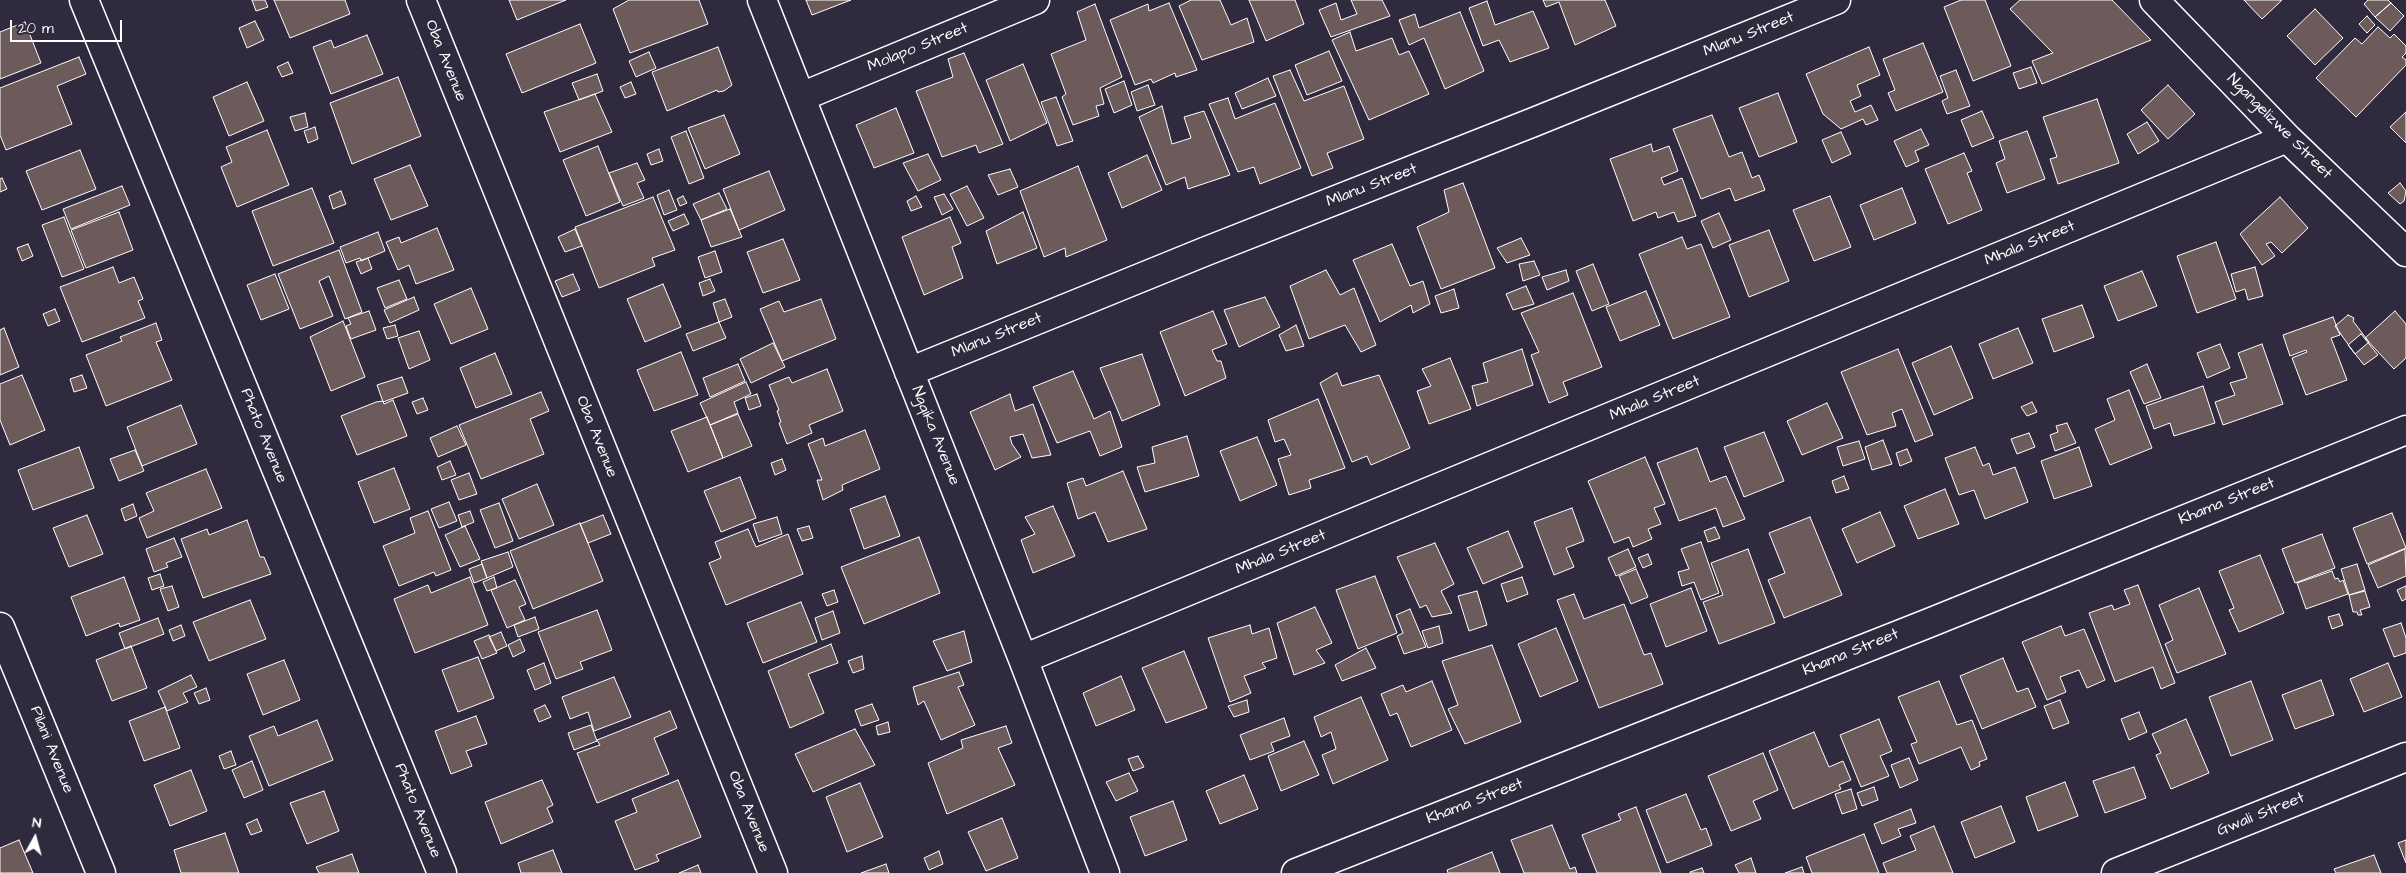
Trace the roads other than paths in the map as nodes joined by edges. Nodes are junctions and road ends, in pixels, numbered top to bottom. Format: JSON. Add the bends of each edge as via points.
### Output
{"nodes":[{"id":1,"x":84,"y":0,"type":"edge"},
{"id":2,"x":421,"y":0,"type":"edge"},
{"id":3,"x":762,"y":0,"type":"edge"},
{"id":4,"x":1035,"y":0,"type":"edge"},
{"id":5,"x":1836,"y":0,"type":"edge"},
{"id":6,"x":2154,"y":0,"type":"edge"},
{"id":7,"x":801,"y":97,"type":"junction"},
{"id":8,"x":2287,"y":138,"type":"junction"},
{"id":9,"x":2406,"y":252,"type":"edge"},
{"id":10,"x":909,"y":372,"type":"junction"},
{"id":11,"x":2406,"y":430,"type":"edge"},
{"id":12,"x":0,"y":627,"type":"edge"},
{"id":13,"x":1023,"y":659,"type":"junction"},
{"id":14,"x":2406,"y":757,"type":"edge"},
{"id":15,"x":101,"y":873,"type":"edge"},
{"id":16,"x":442,"y":873,"type":"edge"},
{"id":17,"x":773,"y":873,"type":"edge"},
{"id":18,"x":1105,"y":873,"type":"edge"},
{"id":19,"x":1296,"y":873,"type":"edge"},
{"id":20,"x":2116,"y":873,"type":"edge"}],
"edges":[{"from":1,"to":16,"type":"street","name":"Phato Avenue"},
{"from":2,"to":17,"type":"street","name":"Oba Avenue"},
{"from":3,"to":7,"type":"street","name":"Ngqika Avenue"},
{"from":4,"to":7,"type":"street","name":"Molapo Street"},
{"from":5,"to":10,"type":"street","name":"Mlanu Street"},
{"from":6,"to":8,"type":"street","name":"Ngangelizwe Street"},
{"from":7,"to":10,"type":"street","name":"Ngqika Avenue"},
{"from":8,"to":9,"type":"street","name":"Ngangelizwe Street"},
{"from":8,"to":13,"type":"street","name":"Mhala Street"},
{"from":10,"to":13,"type":"street","name":"Ngqika Avenue"},
{"from":11,"to":19,"type":"street","name":"Khama Street"},
{"from":12,"to":15,"type":"street","name":"Pilani Avenue"},
{"from":13,"to":18,"type":"street","name":"Ngqika Avenue"},
{"from":14,"to":20,"type":"street","name":"Gwali Street"}]}
